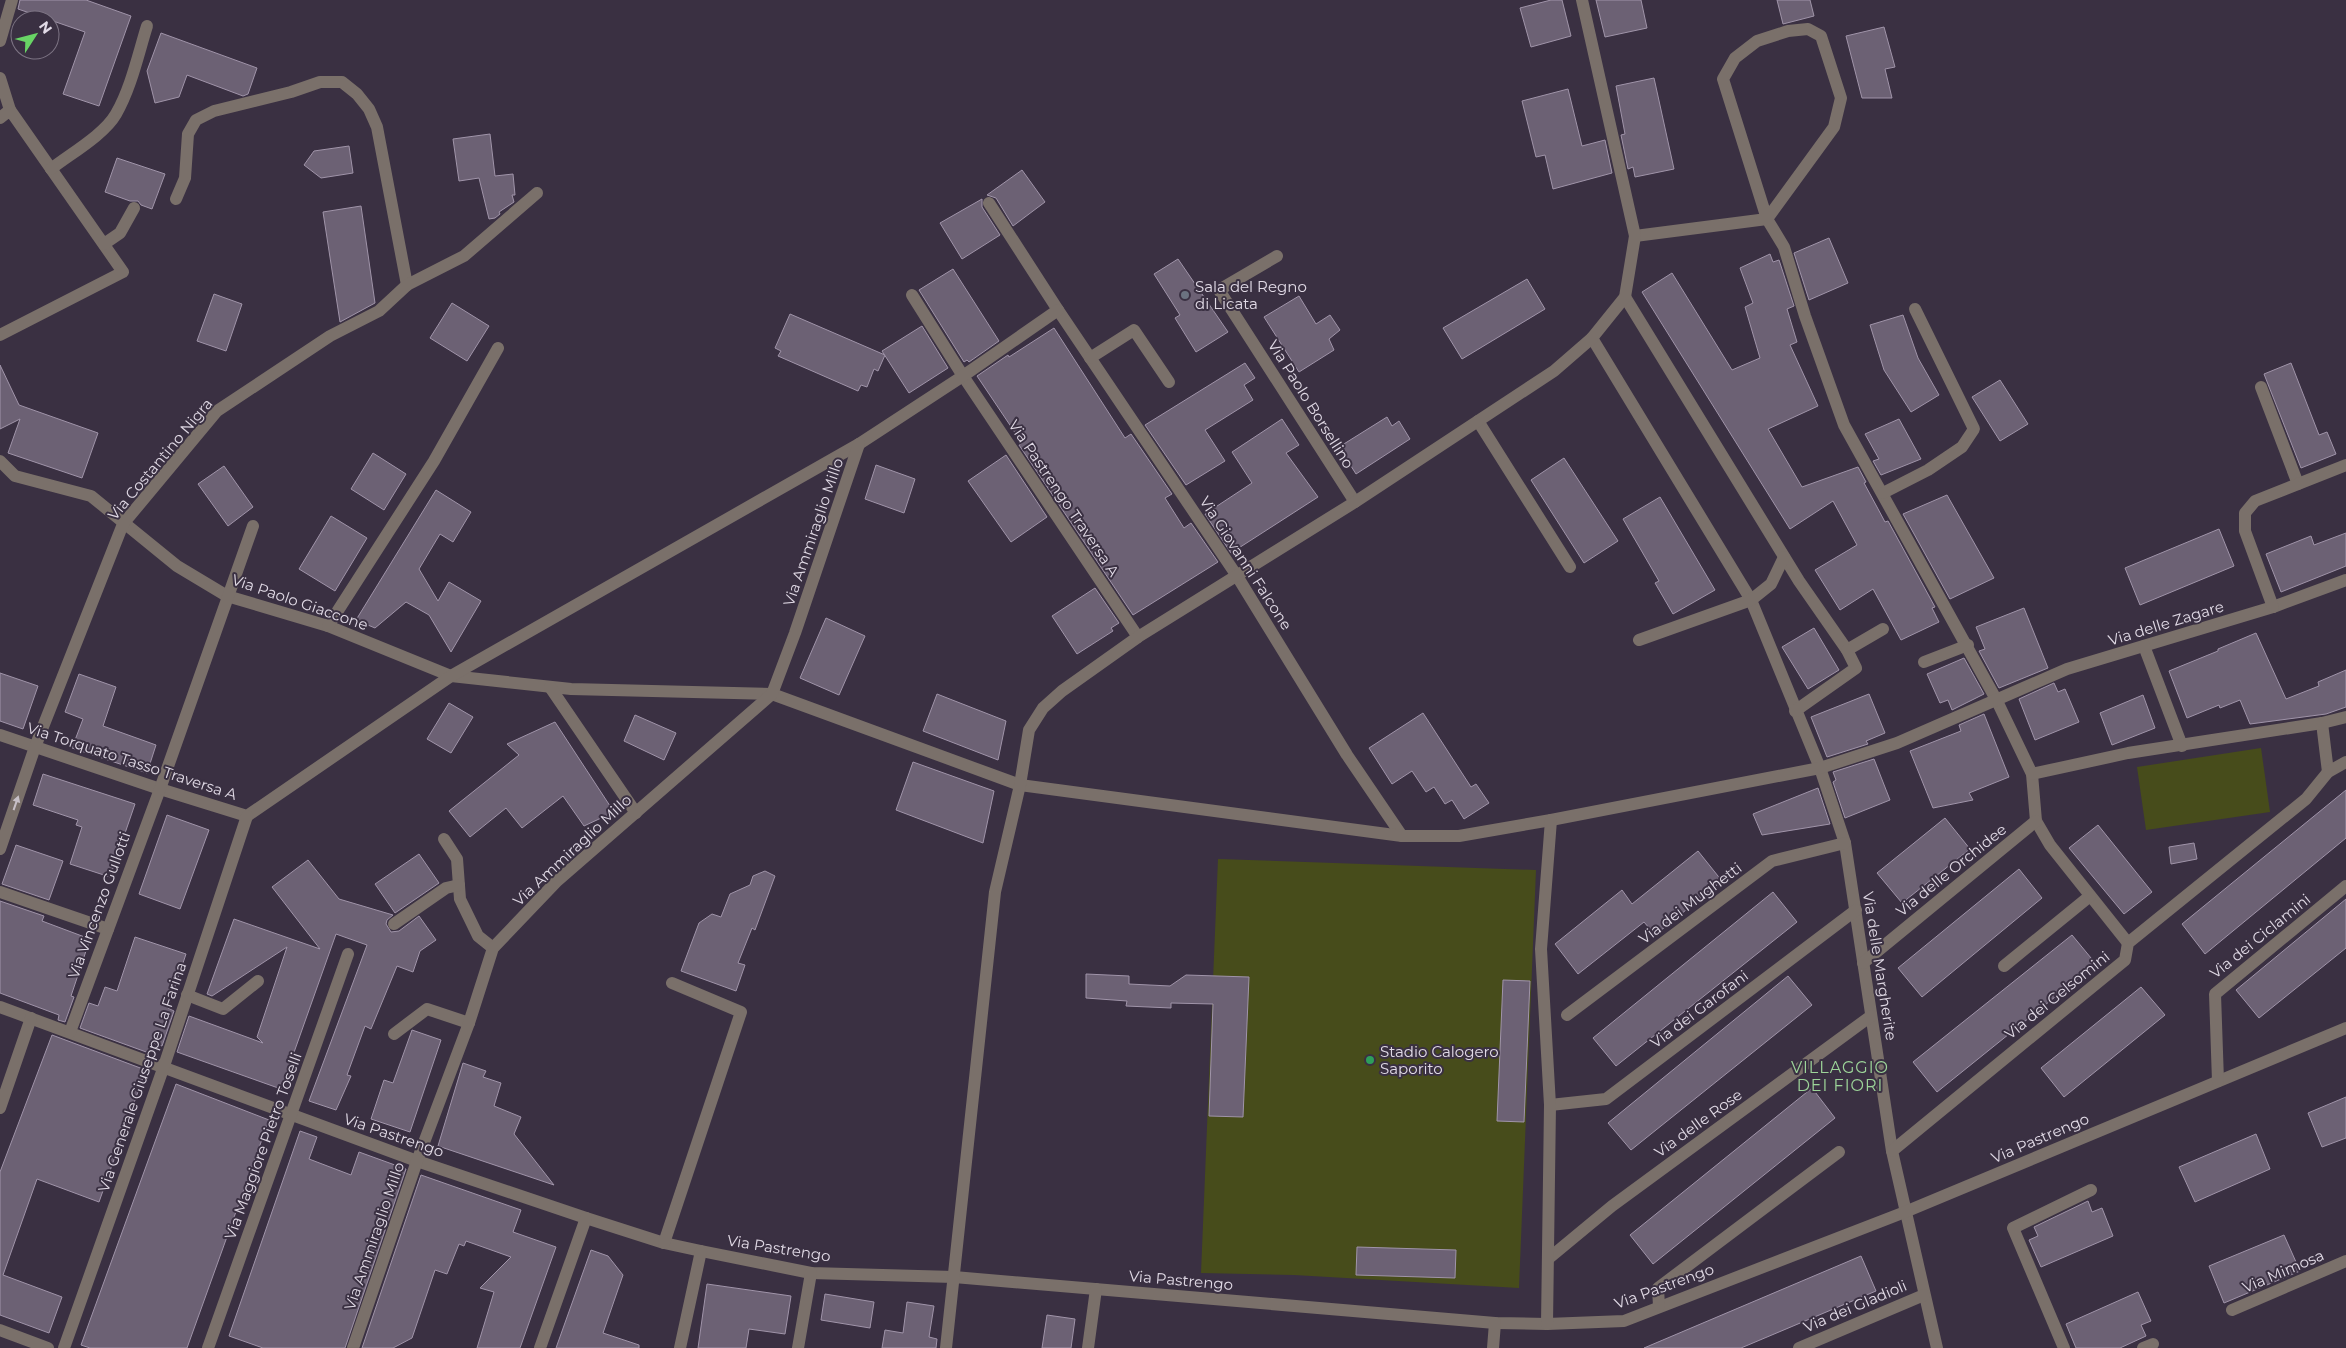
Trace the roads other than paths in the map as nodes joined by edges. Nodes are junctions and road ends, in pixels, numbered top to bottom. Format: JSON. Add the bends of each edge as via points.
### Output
{"nodes":[{"id":1,"x":12,"y":0,"type":"edge"},
{"id":2,"x":1582,"y":0,"type":"edge"},
{"id":3,"x":146,"y":26,"type":"dead end"},
{"id":4,"x":0,"y":41,"type":"edge"},
{"id":5,"x":0,"y":78,"type":"edge"},
{"id":6,"x":5,"y":114,"type":"edge"},
{"id":7,"x":51,"y":169,"type":"junction"},
{"id":8,"x":537,"y":194,"type":"dead end"},
{"id":9,"x":176,"y":199,"type":"dead end"},
{"id":10,"x":989,"y":203,"type":"dead end"},
{"id":11,"x":134,"y":208,"type":"dead end"},
{"id":12,"x":1767,"y":219,"type":"junction"},
{"id":13,"x":1635,"y":236,"type":"junction"},
{"id":14,"x":104,"y":244,"type":"junction"},
{"id":15,"x":1277,"y":256,"type":"dead end"},
{"id":16,"x":407,"y":285,"type":"junction"},
{"id":17,"x":912,"y":295,"type":"dead end"},
{"id":18,"x":1625,"y":298,"type":"junction"},
{"id":19,"x":1915,"y":309,"type":"dead end"},
{"id":20,"x":1058,"y":310,"type":"junction"},
{"id":21,"x":0,"y":334,"type":"edge"},
{"id":22,"x":1592,"y":338,"type":"junction"},
{"id":23,"x":498,"y":348,"type":"dead end"},
{"id":24,"x":1090,"y":358,"type":"junction"},
{"id":25,"x":963,"y":376,"type":"junction"},
{"id":26,"x":1169,"y":382,"type":"dead end"},
{"id":27,"x":2261,"y":387,"type":"dead end"},
{"id":28,"x":1478,"y":421,"type":"junction"},
{"id":29,"x":859,"y":444,"type":"junction"},
{"id":30,"x":0,"y":461,"type":"edge"},
{"id":31,"x":2346,"y":465,"type":"edge"},
{"id":32,"x":2298,"y":484,"type":"junction"},
{"id":33,"x":1883,"y":493,"type":"junction"},
{"id":34,"x":1355,"y":502,"type":"junction"},
{"id":35,"x":124,"y":524,"type":"junction"},
{"id":36,"x":253,"y":526,"type":"dead end"},
{"id":37,"x":1784,"y":558,"type":"junction"},
{"id":38,"x":1570,"y":567,"type":"dead end"},
{"id":39,"x":1237,"y":576,"type":"junction"},
{"id":40,"x":2346,"y":580,"type":"edge"},
{"id":41,"x":227,"y":596,"type":"junction"},
{"id":42,"x":1751,"y":600,"type":"junction"},
{"id":43,"x":2273,"y":607,"type":"junction"},
{"id":44,"x":328,"y":626,"type":"junction"},
{"id":45,"x":1883,"y":629,"type":"dead end"},
{"id":46,"x":1138,"y":637,"type":"junction"},
{"id":47,"x":1639,"y":640,"type":"dead end"},
{"id":48,"x":1968,"y":645,"type":"junction"},
{"id":49,"x":2144,"y":646,"type":"junction"},
{"id":50,"x":1847,"y":650,"type":"junction"},
{"id":51,"x":1924,"y":662,"type":"dead end"},
{"id":52,"x":451,"y":676,"type":"junction"},
{"id":53,"x":550,"y":687,"type":"junction"},
{"id":54,"x":772,"y":694,"type":"junction"},
{"id":55,"x":1997,"y":701,"type":"junction"},
{"id":56,"x":1795,"y":711,"type":"junction"},
{"id":57,"x":2346,"y":718,"type":"edge"},
{"id":58,"x":2322,"y":724,"type":"junction"},
{"id":59,"x":0,"y":735,"type":"edge"},
{"id":60,"x":2182,"y":746,"type":"junction"},
{"id":61,"x":35,"y":747,"type":"junction"},
{"id":62,"x":2346,"y":762,"type":"edge"},
{"id":63,"x":1820,"y":768,"type":"junction"},
{"id":64,"x":2328,"y":772,"type":"junction"},
{"id":65,"x":2032,"y":774,"type":"junction"},
{"id":66,"x":1020,"y":785,"type":"junction"},
{"id":67,"x":160,"y":789,"type":"junction"},
{"id":68,"x":636,"y":813,"type":"junction"},
{"id":69,"x":247,"y":816,"type":"junction"},
{"id":70,"x":1551,"y":820,"type":"junction"},
{"id":71,"x":2036,"y":821,"type":"junction"},
{"id":72,"x":1402,"y":836,"type":"junction"},
{"id":73,"x":444,"y":839,"type":"dead end"},
{"id":74,"x":1845,"y":843,"type":"junction"},
{"id":75,"x":0,"y":850,"type":"edge"},
{"id":76,"x":460,"y":885,"type":"junction"},
{"id":77,"x":2346,"y":886,"type":"edge"},
{"id":78,"x":0,"y":892,"type":"edge"},
{"id":79,"x":2090,"y":896,"type":"junction"},
{"id":80,"x":1856,"y":910,"type":"junction"},
{"id":81,"x":394,"y":924,"type":"dead end"},
{"id":82,"x":108,"y":929,"type":"junction"},
{"id":83,"x":2128,"y":943,"type":"junction"},
{"id":84,"x":492,"y":948,"type":"junction"},
{"id":85,"x":348,"y":954,"type":"dead end"},
{"id":86,"x":1863,"y":963,"type":"junction"},
{"id":87,"x":2004,"y":966,"type":"dead end"},
{"id":88,"x":258,"y":981,"type":"dead end"},
{"id":89,"x":672,"y":983,"type":"dead end"},
{"id":90,"x":187,"y":995,"type":"junction"},
{"id":91,"x":0,"y":1007,"type":"edge"},
{"id":92,"x":1567,"y":1015,"type":"dead end"},
{"id":93,"x":1871,"y":1016,"type":"junction"},
{"id":94,"x":31,"y":1018,"type":"junction"},
{"id":95,"x":469,"y":1023,"type":"junction"},
{"id":96,"x":2346,"y":1028,"type":"edge"},
{"id":97,"x":70,"y":1032,"type":"junction"},
{"id":98,"x":394,"y":1034,"type":"dead end"},
{"id":99,"x":164,"y":1066,"type":"junction"},
{"id":100,"x":2218,"y":1081,"type":"junction"},
{"id":101,"x":1550,"y":1105,"type":"junction"},
{"id":102,"x":0,"y":1108,"type":"edge"},
{"id":103,"x":292,"y":1115,"type":"junction"},
{"id":104,"x":1892,"y":1151,"type":"junction"},
{"id":105,"x":1839,"y":1152,"type":"dead end"},
{"id":106,"x":417,"y":1161,"type":"junction"},
{"id":107,"x":2091,"y":1190,"type":"dead end"},
{"id":108,"x":1905,"y":1212,"type":"junction"},
{"id":109,"x":586,"y":1218,"type":"junction"},
{"id":110,"x":664,"y":1243,"type":"junction"},
{"id":111,"x":701,"y":1251,"type":"junction"},
{"id":112,"x":1548,"y":1260,"type":"junction"},
{"id":113,"x":2346,"y":1261,"type":"edge"},
{"id":114,"x":811,"y":1273,"type":"junction"},
{"id":115,"x":954,"y":1277,"type":"junction"},
{"id":116,"x":1096,"y":1289,"type":"junction"},
{"id":117,"x":1924,"y":1295,"type":"junction"},
{"id":118,"x":1659,"y":1306,"type":"junction"},
{"id":119,"x":2232,"y":1310,"type":"dead end"},
{"id":120,"x":1495,"y":1323,"type":"junction"},
{"id":121,"x":1548,"y":1324,"type":"junction"},
{"id":122,"x":0,"y":1330,"type":"edge"},
{"id":123,"x":48,"y":1348,"type":"edge"},
{"id":124,"x":64,"y":1348,"type":"edge"},
{"id":125,"x":208,"y":1348,"type":"edge"},
{"id":126,"x":353,"y":1348,"type":"edge"},
{"id":127,"x":540,"y":1348,"type":"edge"},
{"id":128,"x":680,"y":1348,"type":"edge"},
{"id":129,"x":798,"y":1348,"type":"edge"},
{"id":130,"x":946,"y":1348,"type":"edge"},
{"id":131,"x":1088,"y":1348,"type":"edge"},
{"id":132,"x":1493,"y":1348,"type":"edge"},
{"id":133,"x":1799,"y":1348,"type":"edge"},
{"id":134,"x":1937,"y":1348,"type":"edge"},
{"id":135,"x":2064,"y":1348,"type":"edge"}],
"edges":[{"from":1,"to":4,"type":"street"},
{"from":2,"to":13,"type":"street"},
{"from":3,"to":7,"type":"street","via":[[116,116],[95,137]]},
{"from":5,"to":6,"type":"street"},
{"from":6,"to":7,"type":"street"},
{"from":7,"to":14,"type":"street"},
{"from":8,"to":16,"type":"street","name":"Via Costantino Nigra","via":[[464,256]]},
{"from":9,"to":16,"type":"street","via":[[185,178],[188,134],[196,120],[214,111],[320,82],[342,82],[369,109],[377,127]]},
{"from":10,"to":20,"type":"street","name":"Via Giovanni Falcone"},
{"from":11,"to":14,"type":"street","via":[[120,234]]},
{"from":12,"to":12,"type":"street","via":[[1825,142],[1834,127],[1841,98],[1821,36],[1808,29],[1788,31],[1757,41],[1735,58],[1723,79]]},
{"from":12,"to":13,"type":"street"},
{"from":12,"to":33,"type":"street","via":[[1784,247],[1844,424]]},
{"from":13,"to":18,"type":"street"},
{"from":14,"to":21,"type":"street","via":[[123,272]]},
{"from":15,"to":34,"type":"street","name":"Via Paolo Borsellino","via":[[1219,290]]},
{"from":16,"to":35,"type":"street","name":"Via Costantino Nigra","via":[[379,311],[330,336],[217,411]]},
{"from":17,"to":25,"type":"street","name":"Via Pastrengo Traversa A"},
{"from":18,"to":22,"type":"street"},
{"from":18,"to":37,"type":"street"},
{"from":19,"to":33,"type":"street","via":[[1974,429],[1962,448]]},
{"from":20,"to":24,"type":"street","name":"Via Giovanni Falcone"},
{"from":20,"to":25,"type":"street","name":"Via Torquato Tasso Traversa A"},
{"from":22,"to":28,"type":"street","via":[[1554,371]]},
{"from":22,"to":42,"type":"street","name":"Via delle Margherite"},
{"from":23,"to":44,"type":"street","via":[[434,461]]},
{"from":24,"to":26,"type":"street","via":[[1134,330]]},
{"from":24,"to":39,"type":"street","name":"Via Giovanni Falcone"},
{"from":25,"to":29,"type":"street","name":"Via Torquato Tasso Traversa A"},
{"from":25,"to":46,"type":"street","name":"Via Pastrengo Traversa A"},
{"from":27,"to":32,"type":"street"},
{"from":28,"to":34,"type":"street"},
{"from":28,"to":38,"type":"street"},
{"from":29,"to":52,"type":"street","name":"Via Torquato Tasso Traversa A"},
{"from":29,"to":54,"type":"street","name":"Via Ammiraglio Millo"},
{"from":30,"to":35,"type":"street","name":"Via Paolo Giaccone","via":[[15,476],[91,496]]},
{"from":31,"to":32,"type":"street"},
{"from":32,"to":43,"type":"street","via":[[2255,501],[2245,513],[2245,531]]},
{"from":33,"to":48,"type":"street"},
{"from":34,"to":39,"type":"street"},
{"from":35,"to":41,"type":"street","name":"Via Paolo Giaccone","via":[[178,566]]},
{"from":35,"to":61,"type":"street","name":"Via Costantino Nigra"},
{"from":36,"to":41,"type":"street","name":"Via Vincenzo Gullotti"},
{"from":37,"to":42,"type":"street","via":[[1771,584]]},
{"from":37,"to":50,"type":"street"},
{"from":39,"to":46,"type":"street"},
{"from":39,"to":72,"type":"street","name":"Via Giovanni Falcone","via":[[1347,755]]},
{"from":40,"to":43,"type":"street","name":"Via delle Zagare"},
{"from":41,"to":44,"type":"street","name":"Via Paolo Giaccone"},
{"from":41,"to":67,"type":"street","name":"Via Vincenzo Gullotti"},
{"from":42,"to":47,"type":"street"},
{"from":42,"to":56,"type":"street","name":"Via delle Margherite"},
{"from":43,"to":49,"type":"street","name":"Via delle Zagare"},
{"from":44,"to":52,"type":"street","name":"Via Paolo Giaccone"},
{"from":45,"to":50,"type":"street"},
{"from":46,"to":66,"type":"street","via":[[1062,690],[1043,708],[1029,730]]},
{"from":48,"to":51,"type":"street"},
{"from":48,"to":55,"type":"street"},
{"from":49,"to":55,"type":"street","name":"Via delle Zagare","via":[[2068,669]]},
{"from":49,"to":60,"type":"street"},
{"from":50,"to":56,"type":"street","via":[[1856,668]]},
{"from":52,"to":53,"type":"street","name":"Via Paolo Giaccone"},
{"from":52,"to":69,"type":"street","name":"Via Torquato Tasso Traversa A"},
{"from":53,"to":54,"type":"street","name":"Via Paolo Giaccone"},
{"from":53,"to":68,"type":"street"},
{"from":54,"to":66,"type":"street","name":"Via Paolo Giaccone"},
{"from":54,"to":68,"type":"street","name":"Via Ammiraglio Millo"},
{"from":55,"to":63,"type":"street","name":"Via delle Zagare","via":[[1897,743]]},
{"from":55,"to":65,"type":"street"},
{"from":56,"to":63,"type":"street","name":"Via delle Margherite"},
{"from":57,"to":58,"type":"street"},
{"from":58,"to":60,"type":"street"},
{"from":58,"to":64,"type":"street"},
{"from":59,"to":61,"type":"street","name":"Via Torquato Tasso Traversa A"},
{"from":60,"to":65,"type":"street","via":[[2128,753]]},
{"from":61,"to":67,"type":"street","name":"Via Torquato Tasso Traversa A"},
{"from":75,"to":61,"type":"street","name":"Via Costantino Nigra","one_way":true},
{"from":62,"to":64,"type":"street","name":"Via dei Gelsomini"},
{"from":63,"to":70,"type":"street","name":"Via delle Zagare"},
{"from":63,"to":74,"type":"street","name":"Via delle Margherite"},
{"from":64,"to":83,"type":"street","name":"Via dei Gelsomini","via":[[2306,799]]},
{"from":65,"to":71,"type":"street"},
{"from":66,"to":72,"type":"street","name":"Via Paolo Giaccone"},
{"from":66,"to":115,"type":"street","via":[[995,892]]},
{"from":67,"to":69,"type":"street","name":"Via Torquato Tasso Traversa A"},
{"from":67,"to":82,"type":"street","name":"Via Vincenzo Gullotti"},
{"from":68,"to":84,"type":"street","name":"Via Ammiraglio Millo","via":[[556,882]]},
{"from":69,"to":90,"type":"street","name":"Via Generale Giuseppe La Farina"},
{"from":70,"to":72,"type":"street","name":"Via delle Zagare","via":[[1459,836]]},
{"from":70,"to":101,"type":"street","via":[[1542,950]]},
{"from":71,"to":79,"type":"street","via":[[2050,845]]},
{"from":71,"to":86,"type":"street","name":"Via delle Orchidee"},
{"from":73,"to":76,"type":"street","via":[[458,859]]},
{"from":74,"to":80,"type":"street","name":"Via delle Margherite"},
{"from":74,"to":92,"type":"street","name":"Via dei Mughetti","via":[[1772,862]]},
{"from":76,"to":81,"type":"street","via":[[446,888]]},
{"from":76,"to":84,"type":"street","via":[[460,899],[478,936]]},
{"from":77,"to":100,"type":"street","name":"Via dei Ciclamini","via":[[2215,994]]},
{"from":78,"to":82,"type":"street"},
{"from":79,"to":83,"type":"street"},
{"from":79,"to":87,"type":"street"},
{"from":80,"to":86,"type":"street","name":"Via delle Margherite"},
{"from":80,"to":101,"type":"street","name":"Via dei Garofani","via":[[1606,1100]]},
{"from":82,"to":97,"type":"street","name":"Via Vincenzo Gullotti"},
{"from":83,"to":104,"type":"street","name":"Via dei Gelsomini","via":[[2125,960]]},
{"from":84,"to":95,"type":"street","name":"Via Ammiraglio Millo"},
{"from":85,"to":103,"type":"street","name":"Via Maggiore Pietro Toselli"},
{"from":86,"to":93,"type":"street","name":"Via delle Margherite"},
{"from":88,"to":90,"type":"street","via":[[223,1009]]},
{"from":89,"to":110,"type":"street","via":[[741,1012]]},
{"from":90,"to":99,"type":"street","name":"Via Generale Giuseppe La Farina"},
{"from":91,"to":94,"type":"street","name":"Via Pastrengo"},
{"from":93,"to":104,"type":"street","name":"Via delle Margherite"},
{"from":93,"to":112,"type":"street","name":"Via delle Rose","via":[[1612,1206]]},
{"from":94,"to":97,"type":"street","name":"Via Pastrengo"},
{"from":94,"to":102,"type":"street"},
{"from":95,"to":98,"type":"street","via":[[427,1009]]},
{"from":95,"to":106,"type":"street","name":"Via Ammiraglio Millo"},
{"from":96,"to":100,"type":"street","name":"Via Pastrengo"},
{"from":97,"to":99,"type":"street","name":"Via Pastrengo"},
{"from":99,"to":103,"type":"street","name":"Via Pastrengo"},
{"from":99,"to":124,"type":"street","name":"Via Generale Giuseppe La Farina"},
{"from":100,"to":108,"type":"street","name":"Via Pastrengo"},
{"from":101,"to":112,"type":"street"},
{"from":103,"to":106,"type":"street","name":"Via Pastrengo"},
{"from":103,"to":125,"type":"street","name":"Via Maggiore Pietro Toselli"},
{"from":104,"to":108,"type":"street","name":"Via delle Margherite"},
{"from":105,"to":118,"type":"street","via":[[1658,1288]]},
{"from":106,"to":109,"type":"street","name":"Via Pastrengo"},
{"from":106,"to":126,"type":"street","name":"Via Ammiraglio Millo"},
{"from":107,"to":135,"type":"street","via":[[2013,1228]]},
{"from":108,"to":117,"type":"street","name":"Via delle Margherite"},
{"from":108,"to":118,"type":"street","name":"Via Pastrengo"},
{"from":109,"to":110,"type":"street","name":"Via Pastrengo"},
{"from":109,"to":127,"type":"street"},
{"from":110,"to":111,"type":"street","name":"Via Pastrengo"},
{"from":111,"to":114,"type":"street","name":"Via Pastrengo"},
{"from":111,"to":128,"type":"street"},
{"from":112,"to":121,"type":"street"},
{"from":113,"to":119,"type":"street","name":"Via Mimosa"},
{"from":114,"to":115,"type":"street","name":"Via Pastrengo"},
{"from":114,"to":129,"type":"street"},
{"from":115,"to":116,"type":"street","name":"Via Pastrengo"},
{"from":115,"to":130,"type":"street"},
{"from":116,"to":120,"type":"street","name":"Via Pastrengo"},
{"from":116,"to":131,"type":"street"},
{"from":117,"to":133,"type":"street","name":"Via dei Gladioli"},
{"from":117,"to":134,"type":"street","name":"Via delle Margherite"},
{"from":118,"to":121,"type":"street","name":"Via Pastrengo","via":[[1624,1321]]},
{"from":120,"to":121,"type":"street","name":"Via Pastrengo"},
{"from":120,"to":132,"type":"street"},
{"from":122,"to":123,"type":"street"}]}
